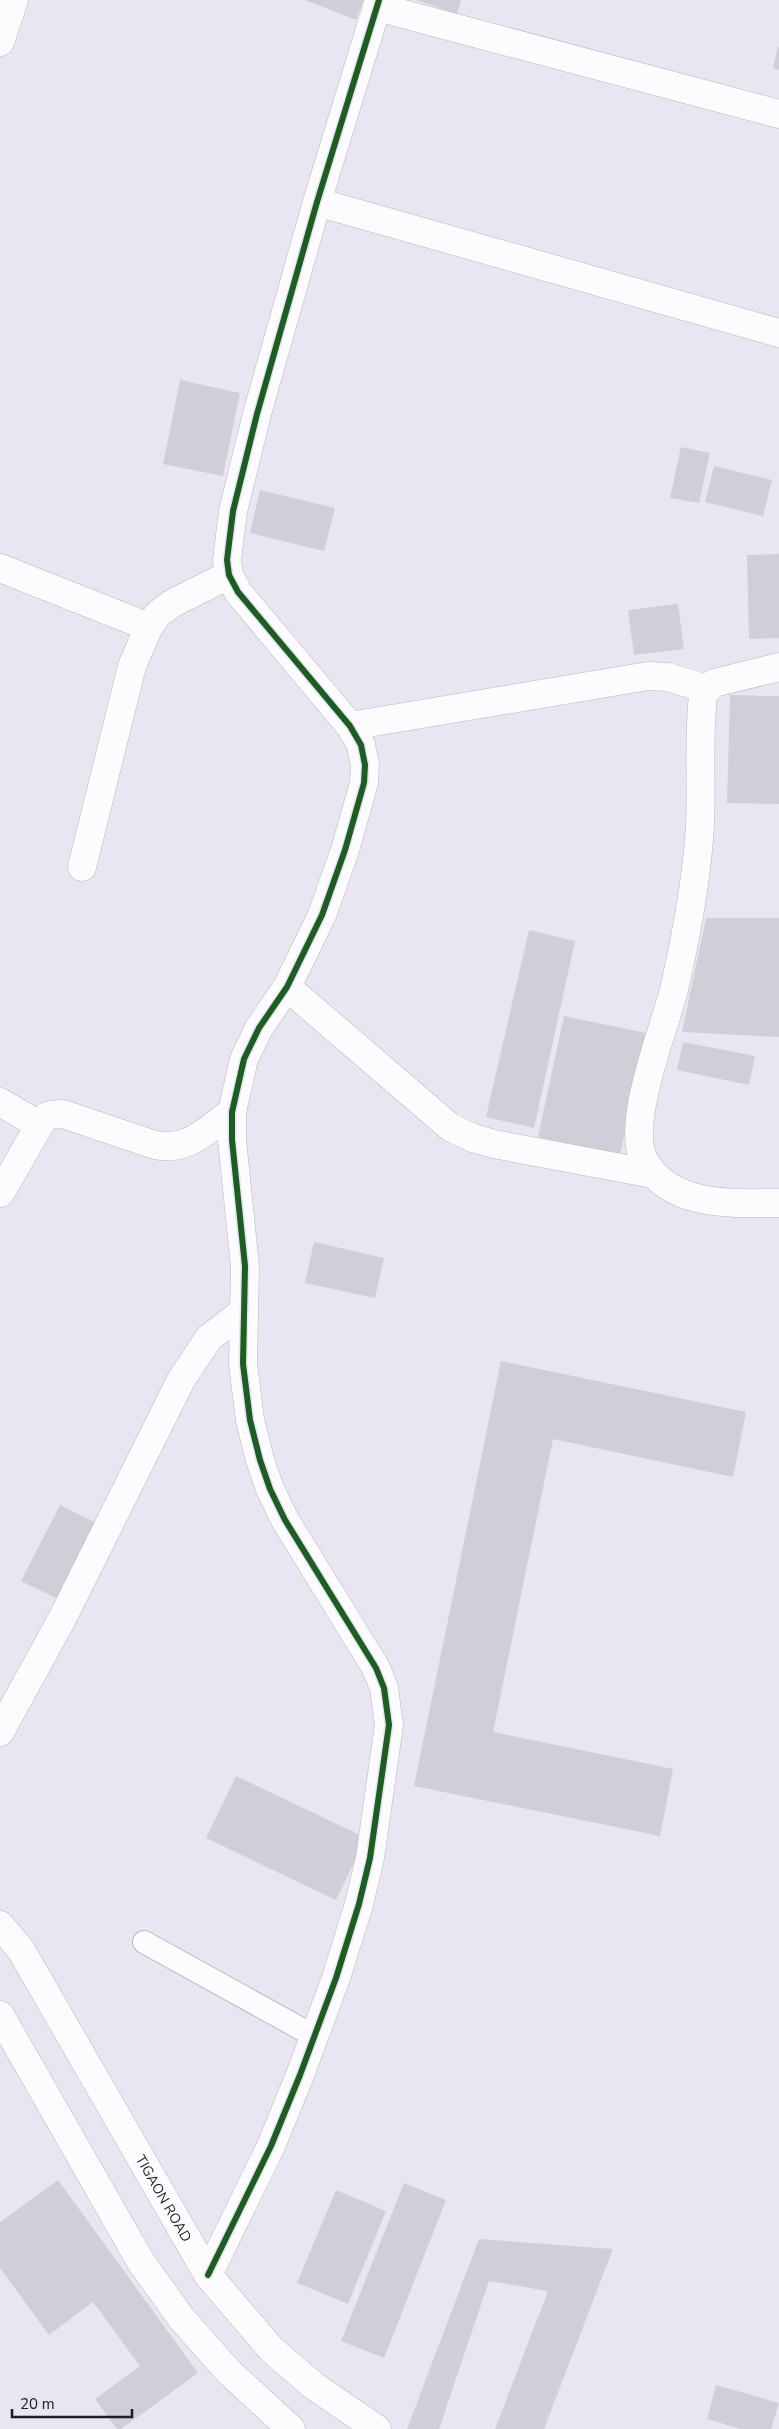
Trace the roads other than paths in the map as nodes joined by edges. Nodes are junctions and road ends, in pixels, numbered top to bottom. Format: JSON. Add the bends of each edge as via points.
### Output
{"nodes":[{"id":1,"x":14,"y":0,"type":"edge"},
{"id":2,"x":378,"y":4,"type":"edge"},
{"id":3,"x":1,"y":35,"type":"edge"},
{"id":4,"x":779,"y":114,"type":"edge"},
{"id":5,"x":317,"y":202,"type":"junction"},
{"id":6,"x":779,"y":333,"type":"edge"},
{"id":7,"x":0,"y":568,"type":"edge"},
{"id":8,"x":229,"y":575,"type":"junction"},
{"id":9,"x":149,"y":627,"type":"junction"},
{"id":10,"x":779,"y":668,"type":"edge"},
{"id":11,"x":706,"y":689,"type":"junction"},
{"id":12,"x":350,"y":726,"type":"junction"},
{"id":13,"x":82,"y":868,"type":"dead end"},
{"id":14,"x":286,"y":987,"type":"junction"},
{"id":15,"x":0,"y":1102,"type":"edge"},
{"id":16,"x":232,"y":1112,"type":"junction"},
{"id":17,"x":39,"y":1125,"type":"junction"},
{"id":18,"x":653,"y":1174,"type":"junction"},
{"id":19,"x":0,"y":1193,"type":"edge"},
{"id":20,"x":779,"y":1203,"type":"edge"},
{"id":21,"x":244,"y":1311,"type":"junction"},
{"id":22,"x":0,"y":1732,"type":"edge"},
{"id":23,"x":0,"y":1925,"type":"edge"},
{"id":24,"x":144,"y":1942,"type":"dead end"},
{"id":25,"x":0,"y":2014,"type":"edge"},
{"id":26,"x":314,"y":2036,"type":"junction"},
{"id":27,"x":208,"y":2275,"type":"junction"},
{"id":28,"x":291,"y":2429,"type":"edge"},
{"id":29,"x":377,"y":2429,"type":"edge"}],
"edges":[{"from":1,"to":3,"type":"street"},
{"from":2,"to":4,"type":"street"},
{"from":2,"to":5,"type":"street"},
{"from":5,"to":6,"type":"street"},
{"from":5,"to":8,"type":"street","via":[[233,511],[227,542]]},
{"from":7,"to":9,"type":"street"},
{"from":8,"to":9,"type":"street","via":[[173,603],[158,614]]},
{"from":8,"to":12,"type":"street","via":[[238,592]]},
{"from":9,"to":13,"type":"street","via":[[132,666]]},
{"from":10,"to":11,"type":"street","via":[[726,678]]},
{"from":11,"to":12,"type":"street","via":[[668,677],[648,676]]},
{"from":11,"to":18,"type":"street","via":[[701,709],[700,826],[692,890],[674,990],[640,1113],[639,1146],[643,1160]]},
{"from":12,"to":14,"type":"street","via":[[360,745],[365,766],[364,783],[322,915]]},
{"from":14,"to":16,"type":"street","via":[[244,1059]]},
{"from":14,"to":18,"type":"street","via":[[450,1127],[494,1144]]},
{"from":15,"to":17,"type":"street"},
{"from":16,"to":17,"type":"street","via":[[192,1141],[169,1148],[63,1114],[47,1116]]},
{"from":16,"to":21,"type":"street","via":[[245,1266]]},
{"from":17,"to":19,"type":"street"},
{"from":18,"to":20,"type":"street","via":[[666,1186],[687,1196],[719,1201]]},
{"from":21,"to":22,"type":"street","via":[[209,1338],[181,1380],[63,1617]]},
{"from":21,"to":26,"type":"street","via":[[243,1364],[250,1420],[270,1489],[285,1520],[376,1668],[388,1706],[389,1725],[370,1858],[336,1978]]},
{"from":23,"to":27,"type":"street","name":"TIGAON ROAD","via":[[21,1950]]},
{"from":24,"to":26,"type":"lane"},
{"from":25,"to":28,"type":"street","via":[[141,2262],[182,2319],[223,2365]]},
{"from":26,"to":27,"type":"street","via":[[271,2146]]},
{"from":27,"to":29,"type":"street","name":"TIGAON ROAD","via":[[272,2350],[314,2386]]}]}
